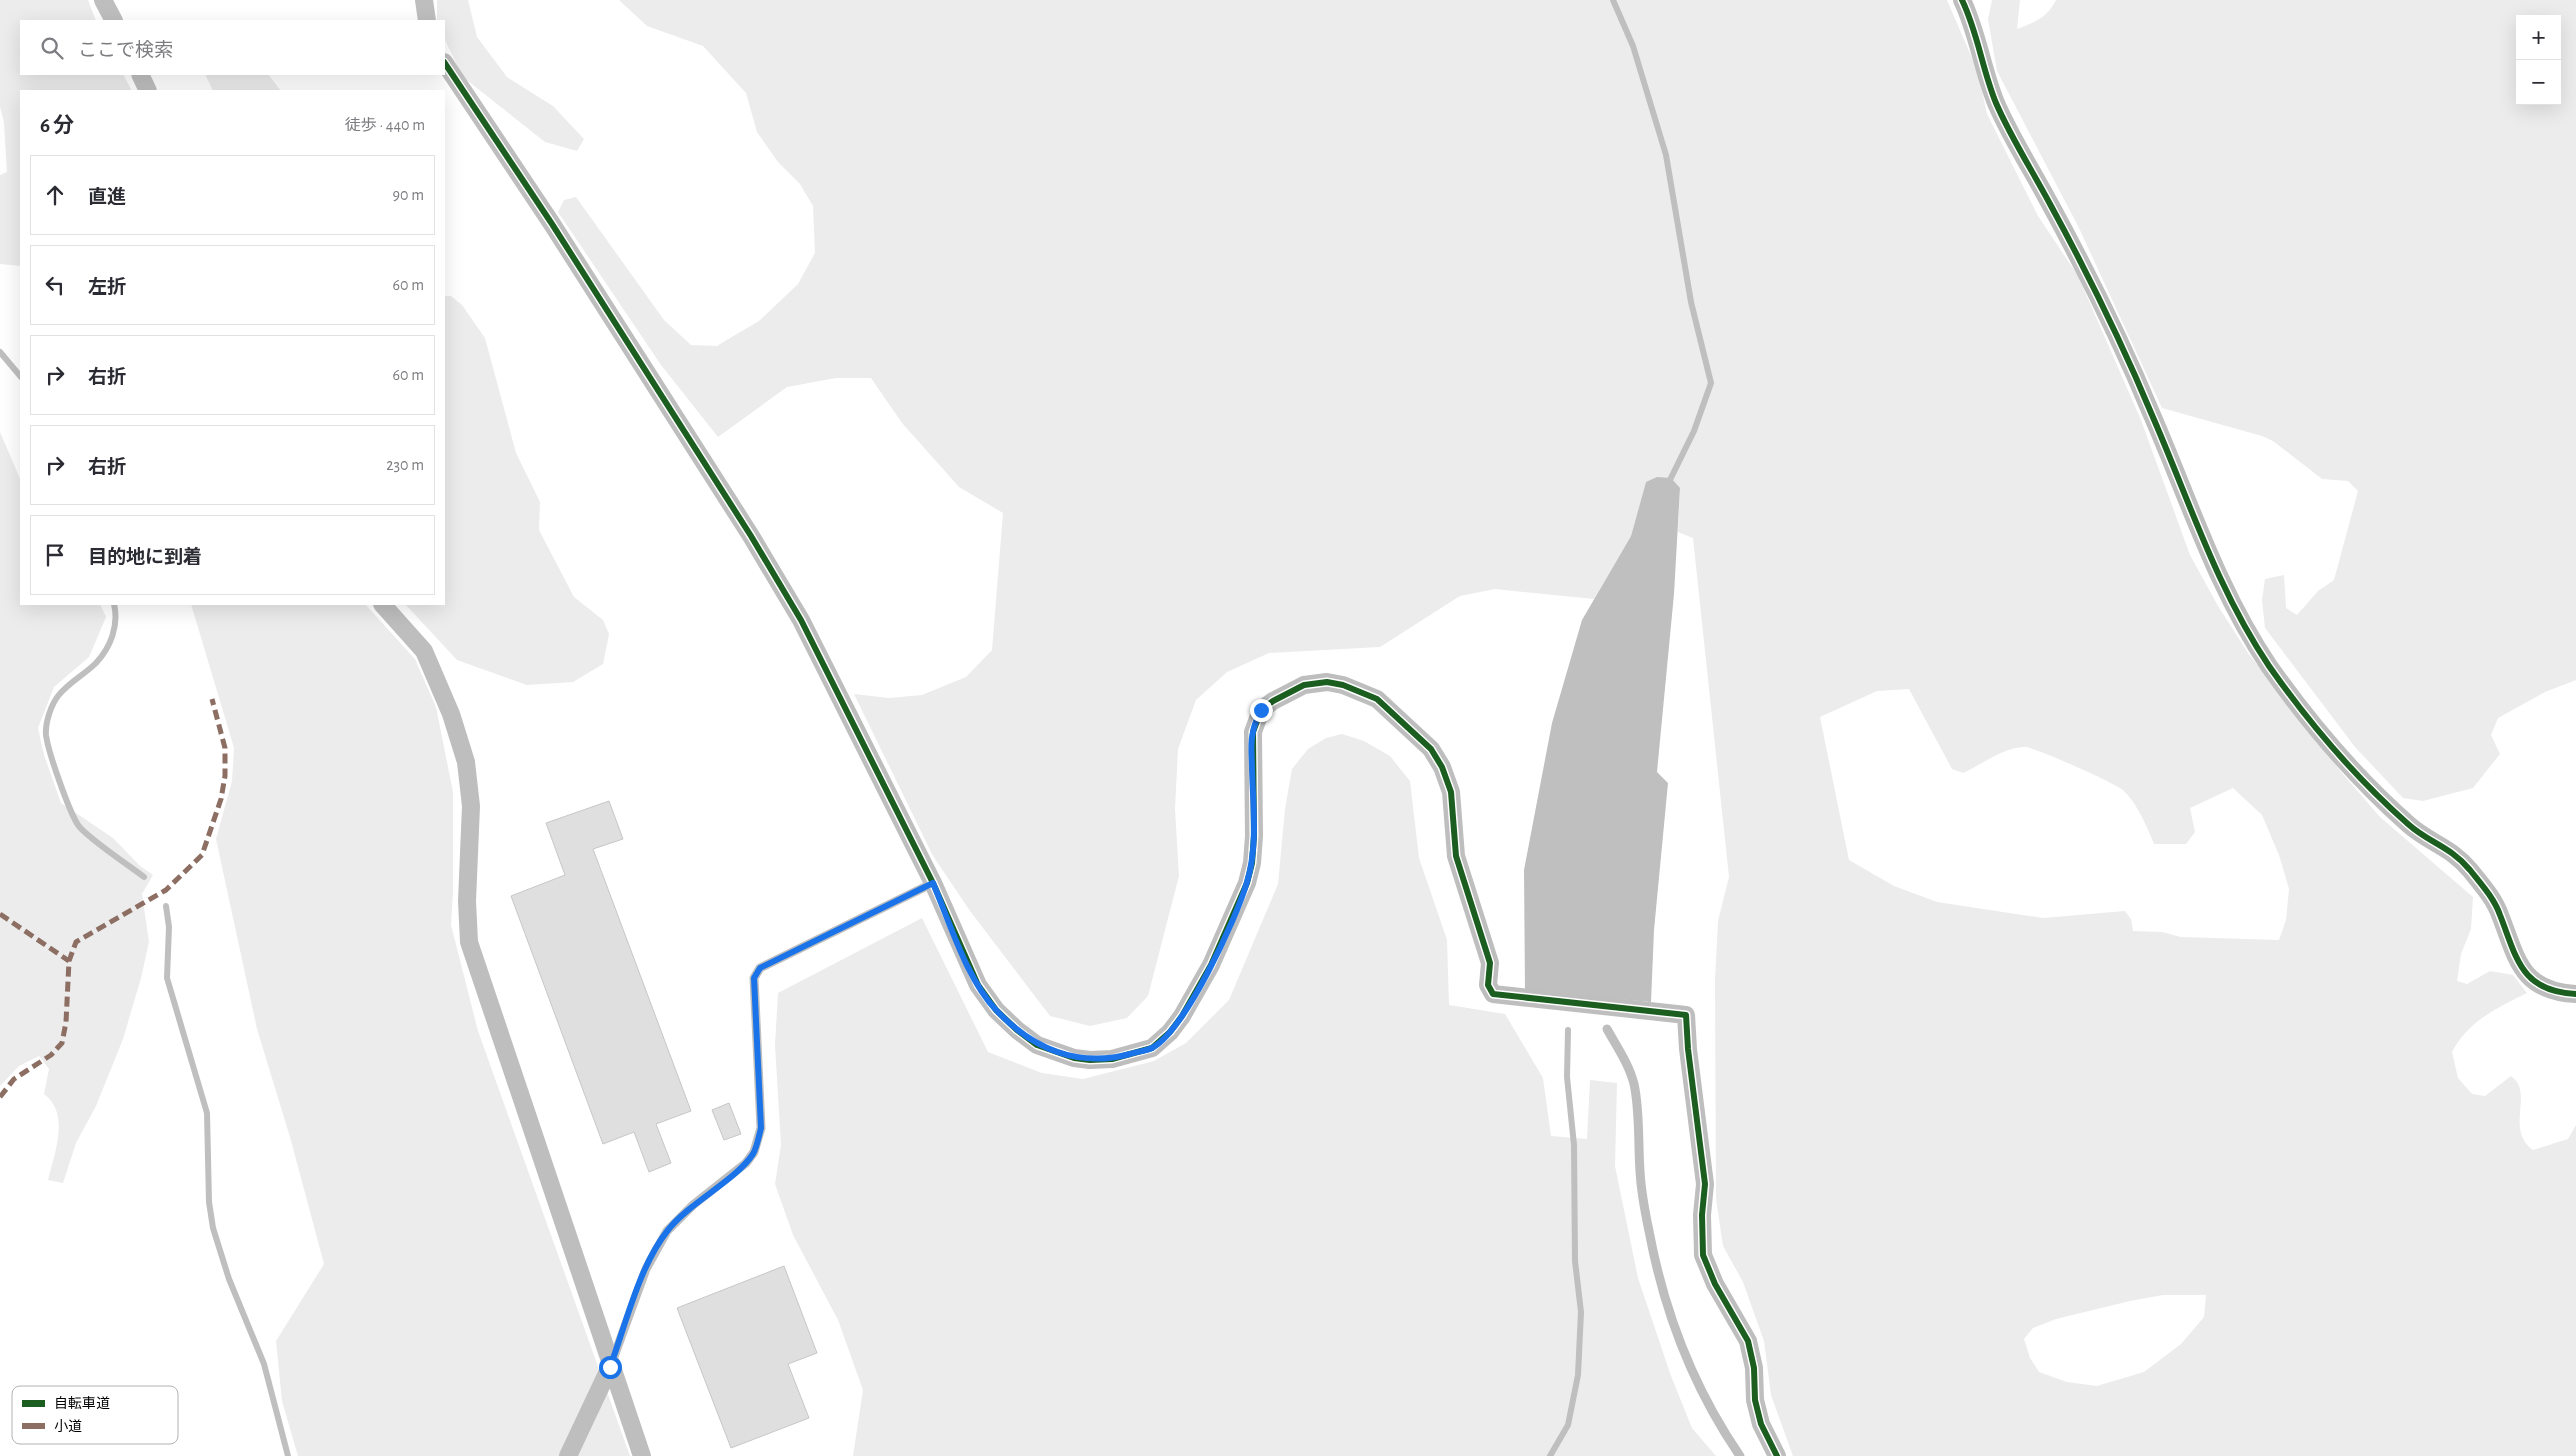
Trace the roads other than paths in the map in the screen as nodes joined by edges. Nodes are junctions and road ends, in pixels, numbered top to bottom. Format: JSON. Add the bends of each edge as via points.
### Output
{"nodes":[{"id":1,"x":103,"y":0,"type":"edge"},
{"id":2,"x":424,"y":0,"type":"edge"},
{"id":3,"x":1962,"y":0,"type":"edge"},
{"id":4,"x":113,"y":20,"type":"edge"},
{"id":5,"x":427,"y":20,"type":"edge"},
{"id":6,"x":445,"y":64,"type":"edge"},
{"id":7,"x":140,"y":75,"type":"edge"},
{"id":8,"x":148,"y":90,"type":"edge"},
{"id":9,"x":383,"y":605,"type":"edge"},
{"id":10,"x":933,"y":883,"type":"junction"},
{"id":11,"x":2576,"y":994,"type":"edge"},
{"id":12,"x":1607,"y":1029,"type":"dead end"},
{"id":13,"x":610,"y":1367,"type":"junction"},
{"id":14,"x":568,"y":1456,"type":"edge"},
{"id":15,"x":642,"y":1456,"type":"edge"},
{"id":16,"x":1740,"y":1456,"type":"edge"},
{"id":17,"x":1777,"y":1456,"type":"edge"}],
"edges":[{"from":1,"to":4,"type":"street"},
{"from":2,"to":5,"type":"street"},
{"from":3,"to":11,"type":"street","via":[[1974,24],[1995,101],[2117,336],[2219,578],[2246,629],[2270,667],[2342,759],[2414,830],[2458,855],[2499,912],[2513,956],[2523,972],[2538,983],[2564,994]]},
{"from":6,"to":10,"type":"street","via":[[552,224],[751,536],[801,620]]},
{"from":7,"to":8,"type":"street"},
{"from":9,"to":13,"type":"street","via":[[424,651],[451,714],[466,762],[471,806],[467,901],[469,942]]},
{"from":10,"to":13,"type":"lane","via":[[760,968],[754,978],[761,1128],[754,1152],[746,1163],[667,1230],[646,1268]]},
{"from":10,"to":17,"type":"street","via":[[978,984],[996,1010],[1017,1030],[1037,1044],[1074,1058],[1112,1059],[1152,1048],[1182,1016],[1211,965],[1247,883],[1254,836],[1253,732],[1261,710],[1304,685],[1327,682],[1376,699],[1430,749],[1442,767],[1451,792],[1456,856],[1462,884],[1490,963],[1488,985],[1493,994],[1686,1014],[1705,1184],[1703,1255],[1715,1284],[1748,1341],[1761,1424]]},
{"from":12,"to":16,"type":"lane","via":[[1627,1063],[1634,1084],[1640,1175],[1649,1233],[1673,1323],[1695,1379]]},
{"from":13,"to":14,"type":"street"},
{"from":13,"to":15,"type":"street"}]}
